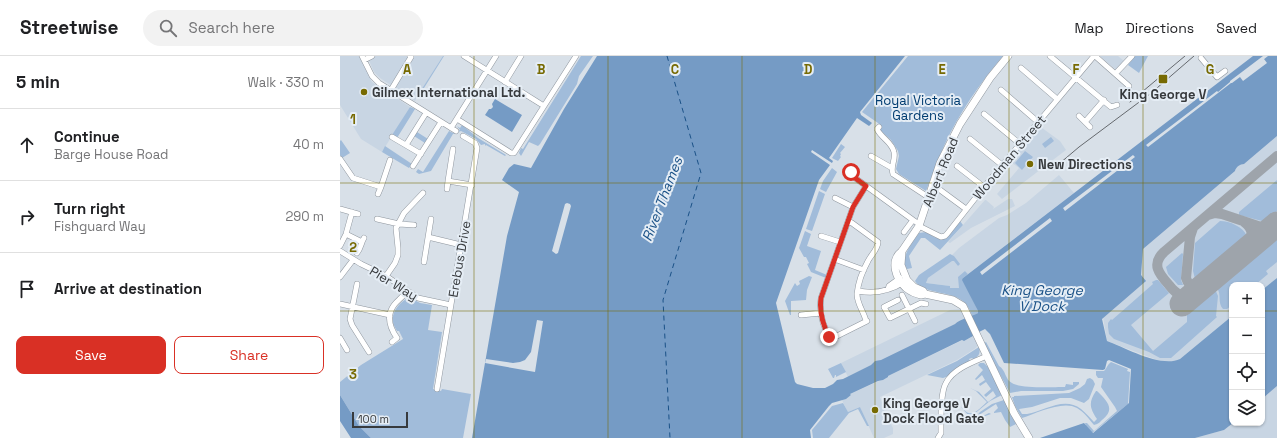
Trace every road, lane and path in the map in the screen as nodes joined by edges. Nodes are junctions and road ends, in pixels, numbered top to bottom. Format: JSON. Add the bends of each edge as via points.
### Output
{"nodes":[{"id":1,"x":372,"y":56,"type":"edge"},
{"id":2,"x":410,"y":56,"type":"edge"},
{"id":3,"x":464,"y":56,"type":"edge"},
{"id":4,"x":496,"y":56,"type":"edge"},
{"id":5,"x":521,"y":56,"type":"edge"},
{"id":6,"x":576,"y":56,"type":"edge"},
{"id":7,"x":1008,"y":56,"type":"edge"},
{"id":8,"x":1050,"y":56,"type":"edge"},
{"id":9,"x":1094,"y":56,"type":"edge"},
{"id":10,"x":1132,"y":56,"type":"edge"},
{"id":11,"x":363,"y":58,"type":"edge"},
{"id":12,"x":1201,"y":58,"type":"dead end"},
{"id":13,"x":1021,"y":68,"type":"dead end"},
{"id":14,"x":488,"y":71,"type":"junction"},
{"id":15,"x":1225,"y":71,"type":"dead end"},
{"id":16,"x":1116,"y":73,"type":"junction"},
{"id":17,"x":1076,"y":78,"type":"junction"},
{"id":18,"x":505,"y":82,"type":"junction"},
{"id":19,"x":1129,"y":87,"type":"dead end"},
{"id":20,"x":391,"y":90,"type":"junction"},
{"id":21,"x":1001,"y":90,"type":"dead end"},
{"id":22,"x":1057,"y":99,"type":"junction"},
{"id":23,"x":1104,"y":100,"type":"junction"},
{"id":24,"x":1117,"y":105,"type":"dead end"},
{"id":25,"x":544,"y":106,"type":"junction"},
{"id":26,"x":426,"y":113,"type":"junction"},
{"id":27,"x":984,"y":114,"type":"dead end"},
{"id":28,"x":1079,"y":116,"type":"dead end"},
{"id":29,"x":457,"y":119,"type":"junction"},
{"id":30,"x":441,"y":122,"type":"junction"},
{"id":31,"x":1038,"y":122,"type":"junction"},
{"id":32,"x":1085,"y":122,"type":"junction"},
{"id":33,"x":878,"y":127,"type":"dead end"},
{"id":34,"x":1090,"y":127,"type":"dead end"},
{"id":35,"x":463,"y":136,"type":"dead end"},
{"id":36,"x":392,"y":137,"type":"dead end"},
{"id":37,"x":970,"y":139,"type":"dead end"},
{"id":38,"x":1020,"y":144,"type":"junction"},
{"id":39,"x":406,"y":145,"type":"junction"},
{"id":40,"x":453,"y":148,"type":"dead end"},
{"id":41,"x":421,"y":154,"type":"junction"},
{"id":42,"x":871,"y":156,"type":"dead end"},
{"id":43,"x":340,"y":160,"type":"edge"},
{"id":44,"x":390,"y":160,"type":"dead end"},
{"id":45,"x":1002,"y":165,"type":"junction"},
{"id":46,"x":413,"y":166,"type":"dead end"},
{"id":47,"x":958,"y":166,"type":"dead end"},
{"id":48,"x":892,"y":168,"type":"junction"},
{"id":49,"x":851,"y":171,"type":"dead end"},
{"id":50,"x":448,"y":181,"type":"junction"},
{"id":51,"x":932,"y":184,"type":"junction"},
{"id":52,"x":472,"y":185,"type":"junction"},
{"id":53,"x":866,"y":186,"type":"junction"},
{"id":54,"x":381,"y":187,"type":"junction"},
{"id":55,"x":984,"y":187,"type":"junction"},
{"id":56,"x":447,"y":189,"type":"dead end"},
{"id":57,"x":423,"y":193,"type":"dead end"},
{"id":58,"x":378,"y":194,"type":"dead end"},
{"id":59,"x":928,"y":197,"type":"junction"},
{"id":60,"x":835,"y":198,"type":"dead end"},
{"id":61,"x":853,"y":207,"type":"junction"},
{"id":62,"x":340,"y":209,"type":"edge"},
{"id":63,"x":966,"y":209,"type":"junction"},
{"id":64,"x":377,"y":219,"type":"dead end"},
{"id":65,"x":431,"y":219,"type":"dead end"},
{"id":66,"x":848,"y":221,"type":"junction"},
{"id":67,"x":917,"y":223,"type":"junction"},
{"id":68,"x":399,"y":224,"type":"junction"},
{"id":69,"x":414,"y":225,"type":"dead end"},
{"id":70,"x":904,"y":232,"type":"dead end"},
{"id":71,"x":346,"y":234,"type":"junction"},
{"id":72,"x":821,"y":236,"type":"dead end"},
{"id":73,"x":428,"y":237,"type":"junction"},
{"id":74,"x":840,"y":242,"type":"junction"},
{"id":75,"x":461,"y":245,"type":"junction"},
{"id":76,"x":340,"y":246,"type":"edge"},
{"id":77,"x":340,"y":251,"type":"edge"},
{"id":78,"x":357,"y":253,"type":"dead end"},
{"id":79,"x":835,"y":258,"type":"junction"},
{"id":80,"x":353,"y":260,"type":"junction"},
{"id":81,"x":424,"y":262,"type":"dead end"},
{"id":82,"x":864,"y":270,"type":"junction"},
{"id":83,"x":386,"y":276,"type":"junction"},
{"id":84,"x":340,"y":278,"type":"edge"},
{"id":85,"x":903,"y":280,"type":"junction"},
{"id":86,"x":358,"y":284,"type":"dead end"},
{"id":87,"x":407,"y":291,"type":"junction"},
{"id":88,"x":858,"y":291,"type":"junction"},
{"id":89,"x":902,"y":295,"type":"dead end"},
{"id":90,"x":898,"y":300,"type":"dead end"},
{"id":91,"x":340,"y":304,"type":"edge"},
{"id":92,"x":926,"y":304,"type":"dead end"},
{"id":93,"x":451,"y":305,"type":"junction"},
{"id":94,"x":353,"y":307,"type":"junction"},
{"id":95,"x":909,"y":309,"type":"junction"},
{"id":96,"x":821,"y":313,"type":"junction"},
{"id":97,"x":390,"y":315,"type":"junction"},
{"id":98,"x":801,"y":316,"type":"dead end"},
{"id":99,"x":915,"y":321,"type":"dead end"},
{"id":100,"x":340,"y":338,"type":"edge"},
{"id":101,"x":392,"y":342,"type":"dead end"},
{"id":102,"x":348,"y":350,"type":"dead end"},
{"id":103,"x":369,"y":352,"type":"dead end"},
{"id":104,"x":986,"y":356,"type":"junction"},
{"id":105,"x":437,"y":389,"type":"dead end"},
{"id":106,"x":938,"y":438,"type":"edge"},
{"id":107,"x":1029,"y":438,"type":"edge"}],
"edges":[{"from":1,"to":11,"type":"street"},
{"from":2,"to":20,"type":"street"},
{"from":3,"to":14,"type":"street"},
{"from":4,"to":14,"type":"street"},
{"from":5,"to":18,"type":"street"},
{"from":6,"to":25,"type":"street"},
{"from":7,"to":51,"type":"highway","name":"Albert Road","via":[[968,110]]},
{"from":8,"to":17,"type":"street"},
{"from":9,"to":16,"type":"street"},
{"from":9,"to":17,"type":"street","name":"Woodman Street"},
{"from":10,"to":16,"type":"street"},
{"from":11,"to":20,"type":"street","via":[[375,80]]},
{"from":12,"to":15,"type":"street","via":[[1217,77]]},
{"from":13,"to":22,"type":"street"},
{"from":14,"to":18,"type":"street"},
{"from":14,"to":29,"type":"street"},
{"from":16,"to":19,"type":"street"},
{"from":17,"to":22,"type":"street","name":"Woodman Street"},
{"from":17,"to":23,"type":"street"},
{"from":18,"to":25,"type":"street"},
{"from":20,"to":26,"type":"street"},
{"from":21,"to":31,"type":"street"},
{"from":22,"to":31,"type":"street","name":"Woodman Street"},
{"from":23,"to":24,"type":"street","via":[[1111,107]]},
{"from":23,"to":32,"type":"street"},
{"from":25,"to":29,"type":"street","via":[[512,154]]},
{"from":26,"to":30,"type":"street"},
{"from":26,"to":39,"type":"street"},
{"from":27,"to":38,"type":"street"},
{"from":28,"to":32,"type":"street"},
{"from":29,"to":30,"type":"street","via":[[454,130]]},
{"from":30,"to":41,"type":"street"},
{"from":31,"to":38,"type":"street","name":"Woodman Street"},
{"from":32,"to":34,"type":"street"},
{"from":33,"to":48,"type":"street","via":[[878,132],[894,151]]},
{"from":35,"to":52,"type":"street","name":"Erebus Drive","via":[[475,143],[477,148]]},
{"from":36,"to":39,"type":"street"},
{"from":37,"to":45,"type":"street"},
{"from":38,"to":45,"type":"street","name":"Woodman Street"},
{"from":39,"to":41,"type":"street"},
{"from":40,"to":50,"type":"street"},
{"from":41,"to":46,"type":"street"},
{"from":42,"to":48,"type":"street"},
{"from":43,"to":54,"type":"street","via":[[353,178]]},
{"from":44,"to":54,"type":"street"},
{"from":45,"to":55,"type":"street","name":"Woodman Street"},
{"from":47,"to":55,"type":"street"},
{"from":48,"to":59,"type":"street","via":[[895,176]]},
{"from":49,"to":53,"type":"street","via":[[851,175]]},
{"from":50,"to":52,"type":"street"},
{"from":50,"to":56,"type":"street"},
{"from":51,"to":59,"type":"highway","name":"Albert Road"},
{"from":51,"to":63,"type":"street"},
{"from":52,"to":75,"type":"street","name":"Erebus Drive"},
{"from":53,"to":61,"type":"street"},
{"from":53,"to":67,"type":"street"},
{"from":54,"to":58,"type":"street"},
{"from":55,"to":63,"type":"street","name":"Woodman Street"},
{"from":57,"to":68,"type":"street","via":[[404,213]]},
{"from":59,"to":67,"type":"highway","name":"Albert Road"},
{"from":60,"to":61,"type":"street"},
{"from":61,"to":66,"type":"street"},
{"from":62,"to":71,"type":"street","via":[[355,213]]},
{"from":63,"to":67,"type":"street","name":"Woodman Street","via":[[943,237]]},
{"from":64,"to":68,"type":"street"},
{"from":65,"to":73,"type":"street"},
{"from":66,"to":74,"type":"street"},
{"from":66,"to":82,"type":"street","via":[[878,242]]},
{"from":67,"to":70,"type":"street"},
{"from":67,"to":85,"type":"highway","name":"Albert Road","via":[[898,254],[895,264],[896,272]]},
{"from":68,"to":69,"type":"street"},
{"from":68,"to":83,"type":"street","via":[[396,228],[398,255]]},
{"from":71,"to":76,"type":"street"},
{"from":71,"to":78,"type":"street","via":[[363,240]]},
{"from":72,"to":74,"type":"street"},
{"from":73,"to":75,"type":"street"},
{"from":73,"to":81,"type":"street"},
{"from":74,"to":79,"type":"street"},
{"from":75,"to":93,"type":"street","name":"Erebus Drive"},
{"from":77,"to":80,"type":"street","name":"Pier Way"},
{"from":79,"to":82,"type":"street"},
{"from":79,"to":96,"type":"street","via":[[821,298]]},
{"from":80,"to":83,"type":"street","name":"Pier Way"},
{"from":80,"to":84,"type":"street"},
{"from":82,"to":88,"type":"street"},
{"from":83,"to":87,"type":"street","name":"Pier Way"},
{"from":85,"to":88,"type":"street","via":[[892,289],[880,292]]},
{"from":85,"to":104,"type":"highway","via":[[906,288],[921,296],[925,294],[955,300],[963,306]]},
{"from":86,"to":94,"type":"street"},
{"from":87,"to":93,"type":"street","name":"Pier Way","via":[[421,300]]},
{"from":87,"to":97,"type":"street","via":[[394,304]]},
{"from":88,"to":96,"type":"street","via":[[859,304],[866,321],[863,323],[831,340]]},
{"from":89,"to":95,"type":"street"},
{"from":90,"to":95,"type":"street","via":[[884,307],[890,318]]},
{"from":91,"to":94,"type":"street"},
{"from":92,"to":95,"type":"street","via":[[921,303]]},
{"from":93,"to":105,"type":"street","name":"Erebus Drive"},
{"from":94,"to":97,"type":"street"},
{"from":94,"to":103,"type":"street","via":[[350,319],[352,325]]},
{"from":95,"to":99,"type":"street"},
{"from":96,"to":98,"type":"street"},
{"from":97,"to":101,"type":"street","via":[[390,325],[396,338]]},
{"from":100,"to":102,"type":"street"},
{"from":104,"to":106,"type":"street","via":[[960,369],[946,383],[942,396],[941,433]]},
{"from":104,"to":107,"type":"highway"}]}
